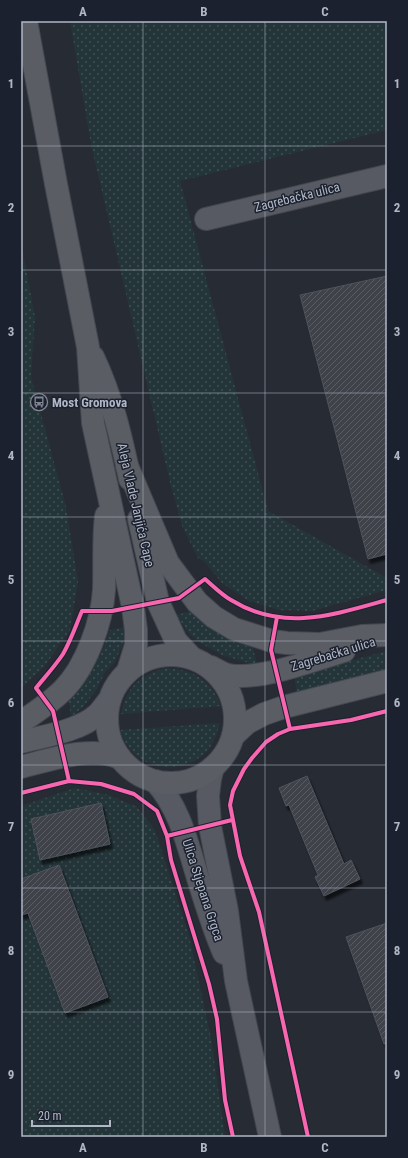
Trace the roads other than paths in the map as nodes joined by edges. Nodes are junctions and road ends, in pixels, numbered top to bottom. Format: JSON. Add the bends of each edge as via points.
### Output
{"nodes":[{"id":1,"x":26,"y":21,"type":"edge"},
{"id":2,"x":387,"y":176,"type":"edge"},
{"id":3,"x":206,"y":219,"type":"dead end"},
{"id":4,"x":88,"y":347,"type":"junction"},
{"id":5,"x":127,"y":466,"type":"junction"},
{"id":6,"x":109,"y":493,"type":"junction"},
{"id":7,"x":387,"y":634,"type":"edge"},
{"id":8,"x":387,"y":638,"type":"edge"},
{"id":9,"x":200,"y":662,"type":"junction"},
{"id":10,"x":128,"y":671,"type":"junction"},
{"id":11,"x":387,"y":681,"type":"edge"},
{"id":12,"x":110,"y":699,"type":"junction"},
{"id":13,"x":21,"y":722,"type":"edge"},
{"id":14,"x":233,"y":736,"type":"junction"},
{"id":15,"x":21,"y":742,"type":"edge"},
{"id":16,"x":120,"y":758,"type":"junction"},
{"id":17,"x":21,"y":767,"type":"edge"},
{"id":18,"x":213,"y":767,"type":"junction"},
{"id":19,"x":155,"y":781,"type":"junction"},
{"id":20,"x":236,"y":981,"type":"junction"},
{"id":21,"x":270,"y":1137,"type":"edge"}],
"edges":[{"from":1,"to":4,"type":"main road","name":"Aleja Vlade Janjića Cape"},
{"from":2,"to":3,"type":"street","name":"Zagrebačka ulica"},
{"from":4,"to":5,"type":"main road","name":"Aleja Vlade Janjića Cape","via":[[108,393]]},
{"from":4,"to":6,"type":"main road","name":"Aleja Vlade Janjića Cape","via":[[93,423]]},
{"from":5,"to":7,"type":"main road","via":[[168,563],[197,602],[214,617],[234,629],[287,643],[320,644]]},
{"from":5,"to":9,"type":"main road","name":"Aleja Vlade Janjića Cape","via":[[158,602],[176,641]]},
{"from":6,"to":10,"type":"main road","name":"Aleja Vlade Janjića Cape","via":[[136,630],[136,646]]},
{"from":6,"to":13,"type":"main road","via":[[104,530],[104,592],[96,633],[79,668],[64,689],[48,704]]},
{"from":8,"to":9,"type":"main road","name":"Zagrebačka ulica","via":[[257,674],[227,675]]},
{"from":9,"to":10,"type":"main road","via":[[175,654],[158,656],[142,661]]},
{"from":9,"to":14,"type":"main road","via":[[223,680],[232,698],[236,716]]},
{"from":10,"to":12,"type":"main road","via":[[114,688]]},
{"from":11,"to":14,"type":"main road","via":[[264,714],[247,723]]},
{"from":12,"to":15,"type":"main road","via":[[98,714],[86,722],[71,729]]},
{"from":12,"to":16,"type":"main road","via":[[107,720],[110,740]]},
{"from":14,"to":18,"type":"main road","via":[[226,753]]},
{"from":16,"to":17,"type":"main road","via":[[111,754],[96,753]]},
{"from":16,"to":19,"type":"main road","via":[[136,772]]},
{"from":18,"to":19,"type":"main road","via":[[201,776],[186,782]]},
{"from":18,"to":20,"type":"street","name":"Ulica Stjepana Grgca","via":[[208,796],[210,826],[227,911]]},
{"from":19,"to":20,"type":"street","name":"Ulica Stjepana Grgca","via":[[165,792],[184,831],[216,935]]},
{"from":20,"to":21,"type":"street","name":"Ulica Stjepana Grgca"}]}
